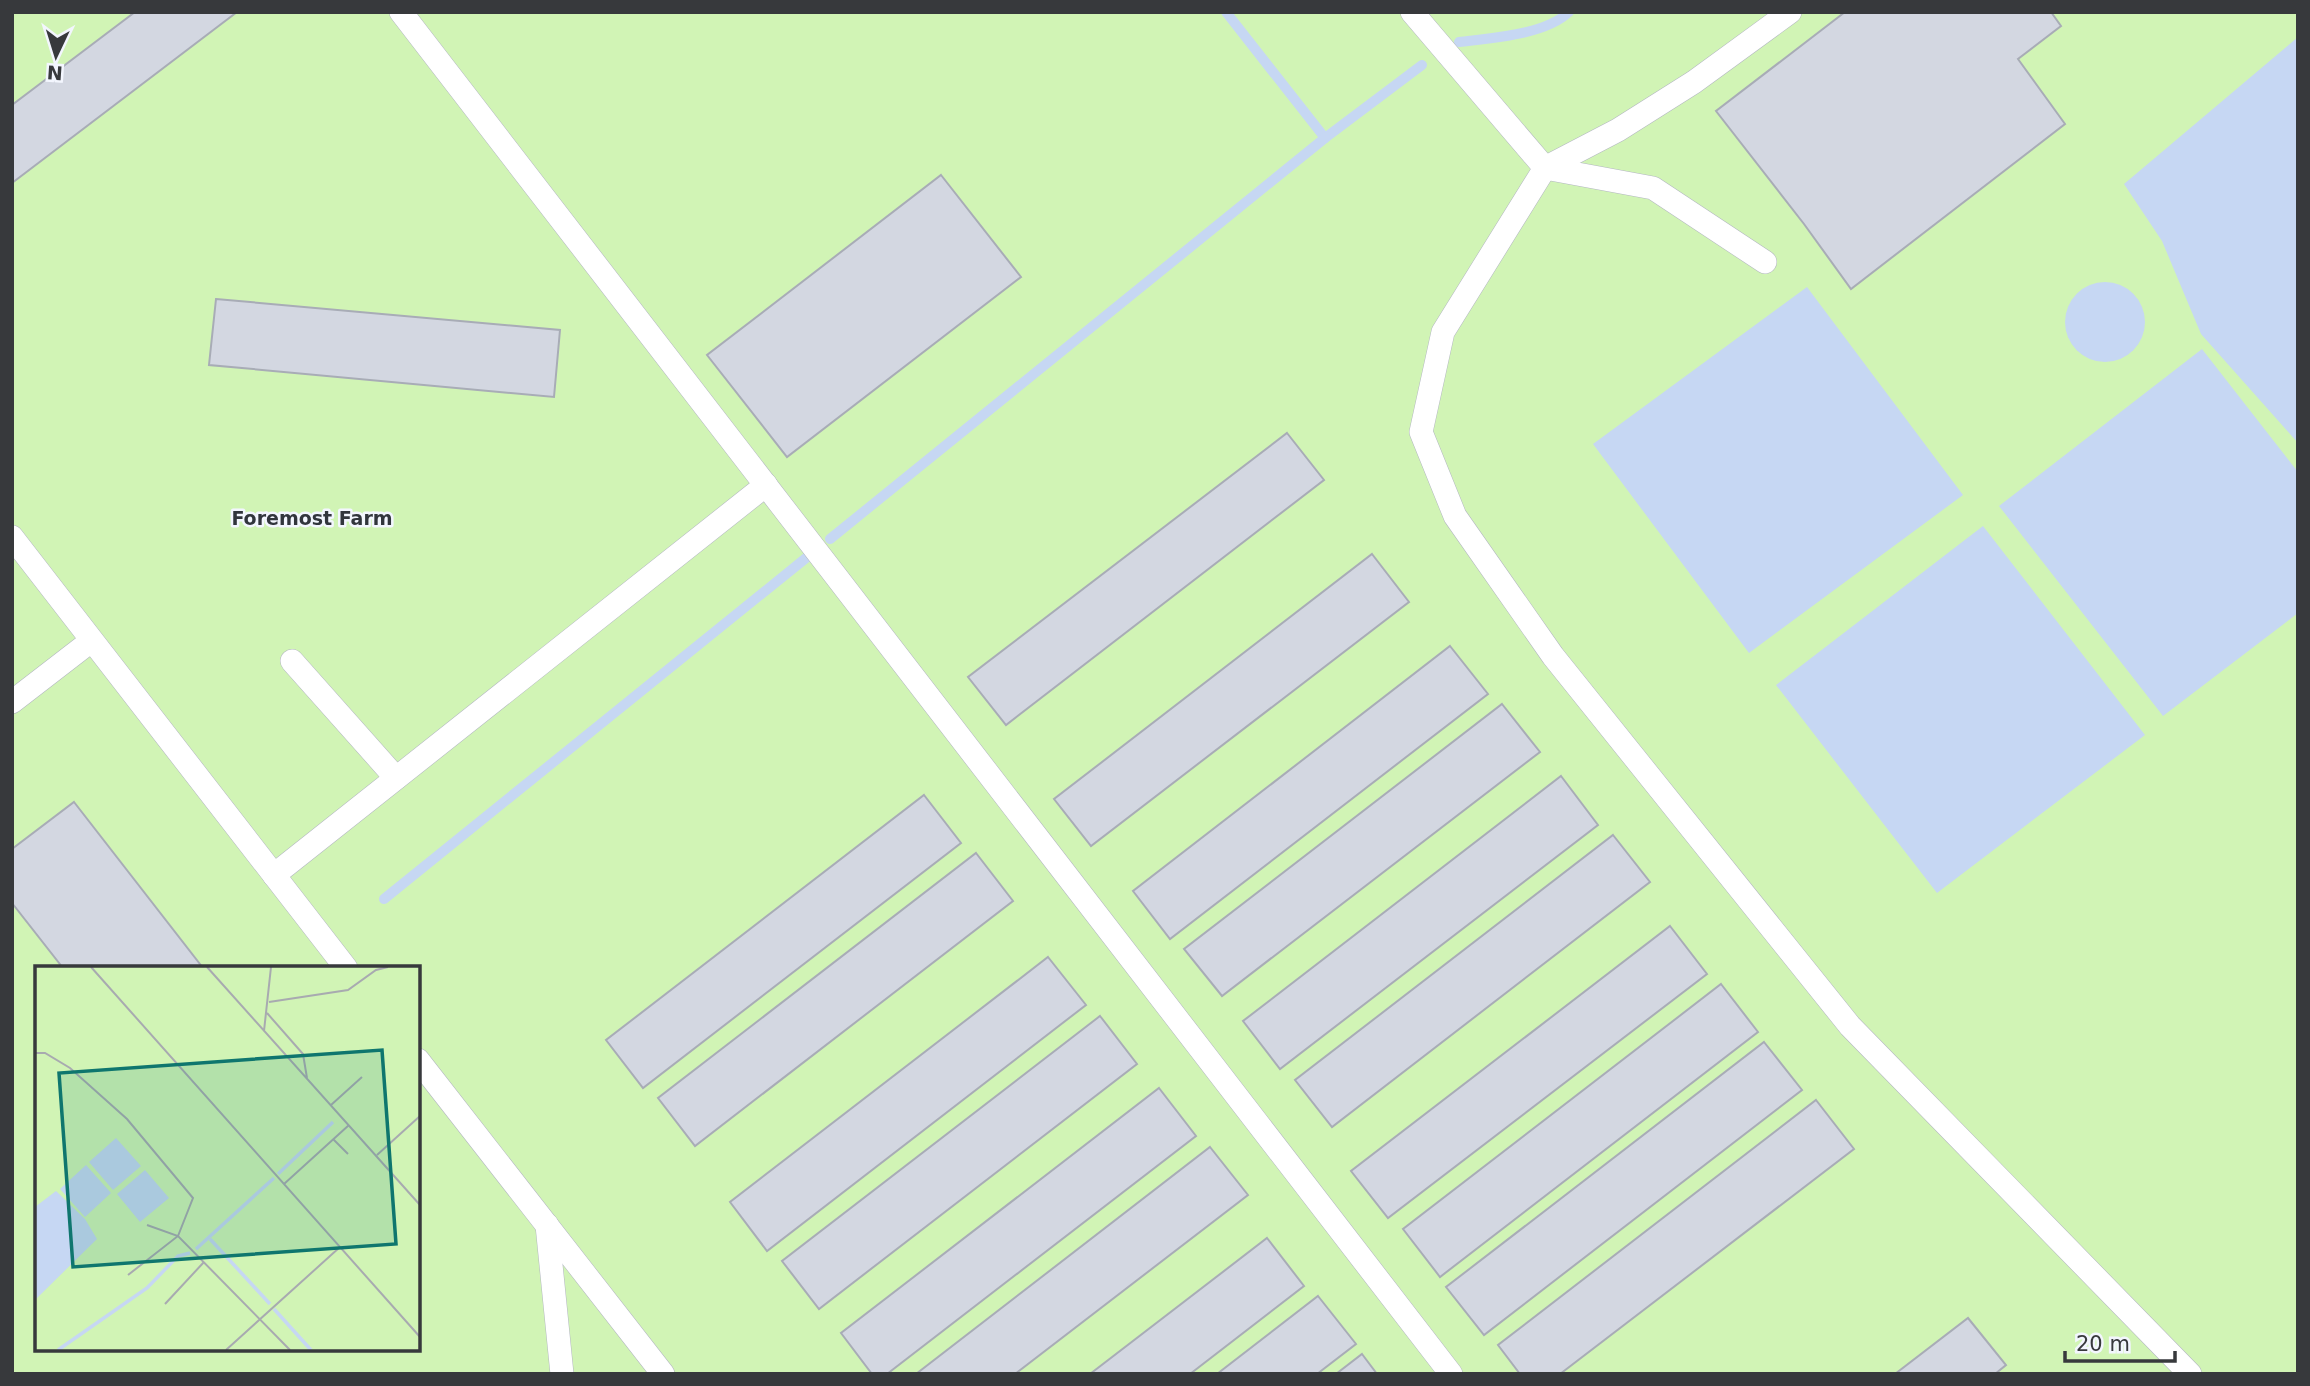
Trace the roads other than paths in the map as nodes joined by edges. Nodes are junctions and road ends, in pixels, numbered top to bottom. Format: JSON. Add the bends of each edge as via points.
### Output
{"nodes":[{"id":1,"x":401,"y":12,"type":"edge"},
{"id":2,"x":1412,"y":12,"type":"edge"},
{"id":3,"x":1790,"y":12,"type":"edge"},
{"id":4,"x":1545,"y":168,"type":"junction"},
{"id":5,"x":1765,"y":262,"type":"dead end"},
{"id":6,"x":766,"y":485,"type":"junction"},
{"id":7,"x":12,"y":537,"type":"edge"},
{"id":8,"x":91,"y":640,"type":"junction"},
{"id":9,"x":292,"y":661,"type":"dead end"},
{"id":10,"x":12,"y":702,"type":"edge"},
{"id":11,"x":396,"y":778,"type":"junction"},
{"id":12,"x":274,"y":875,"type":"junction"},
{"id":13,"x":344,"y":966,"type":"edge"},
{"id":14,"x":420,"y":1063,"type":"edge"},
{"id":15,"x":547,"y":1226,"type":"junction"},
{"id":16,"x":562,"y":1374,"type":"edge"},
{"id":17,"x":663,"y":1374,"type":"edge"},
{"id":18,"x":1451,"y":1374,"type":"edge"},
{"id":19,"x":2190,"y":1374,"type":"edge"}],
"edges":[{"from":1,"to":6,"type":"lane"},
{"from":2,"to":4,"type":"lane"},
{"from":3,"to":4,"type":"lane","via":[[1694,82],[1618,130]]},
{"from":4,"to":5,"type":"lane","via":[[1653,188]]},
{"from":4,"to":19,"type":"lane","via":[[1443,332],[1421,432],[1455,516],[1553,656],[1850,1026]]},
{"from":6,"to":11,"type":"lane"},
{"from":6,"to":18,"type":"lane"},
{"from":7,"to":8,"type":"lane"},
{"from":8,"to":10,"type":"lane"},
{"from":8,"to":12,"type":"lane"},
{"from":9,"to":11,"type":"lane"},
{"from":11,"to":12,"type":"lane"},
{"from":12,"to":13,"type":"lane"},
{"from":14,"to":15,"type":"lane"},
{"from":15,"to":16,"type":"lane"},
{"from":15,"to":17,"type":"lane"}]}
